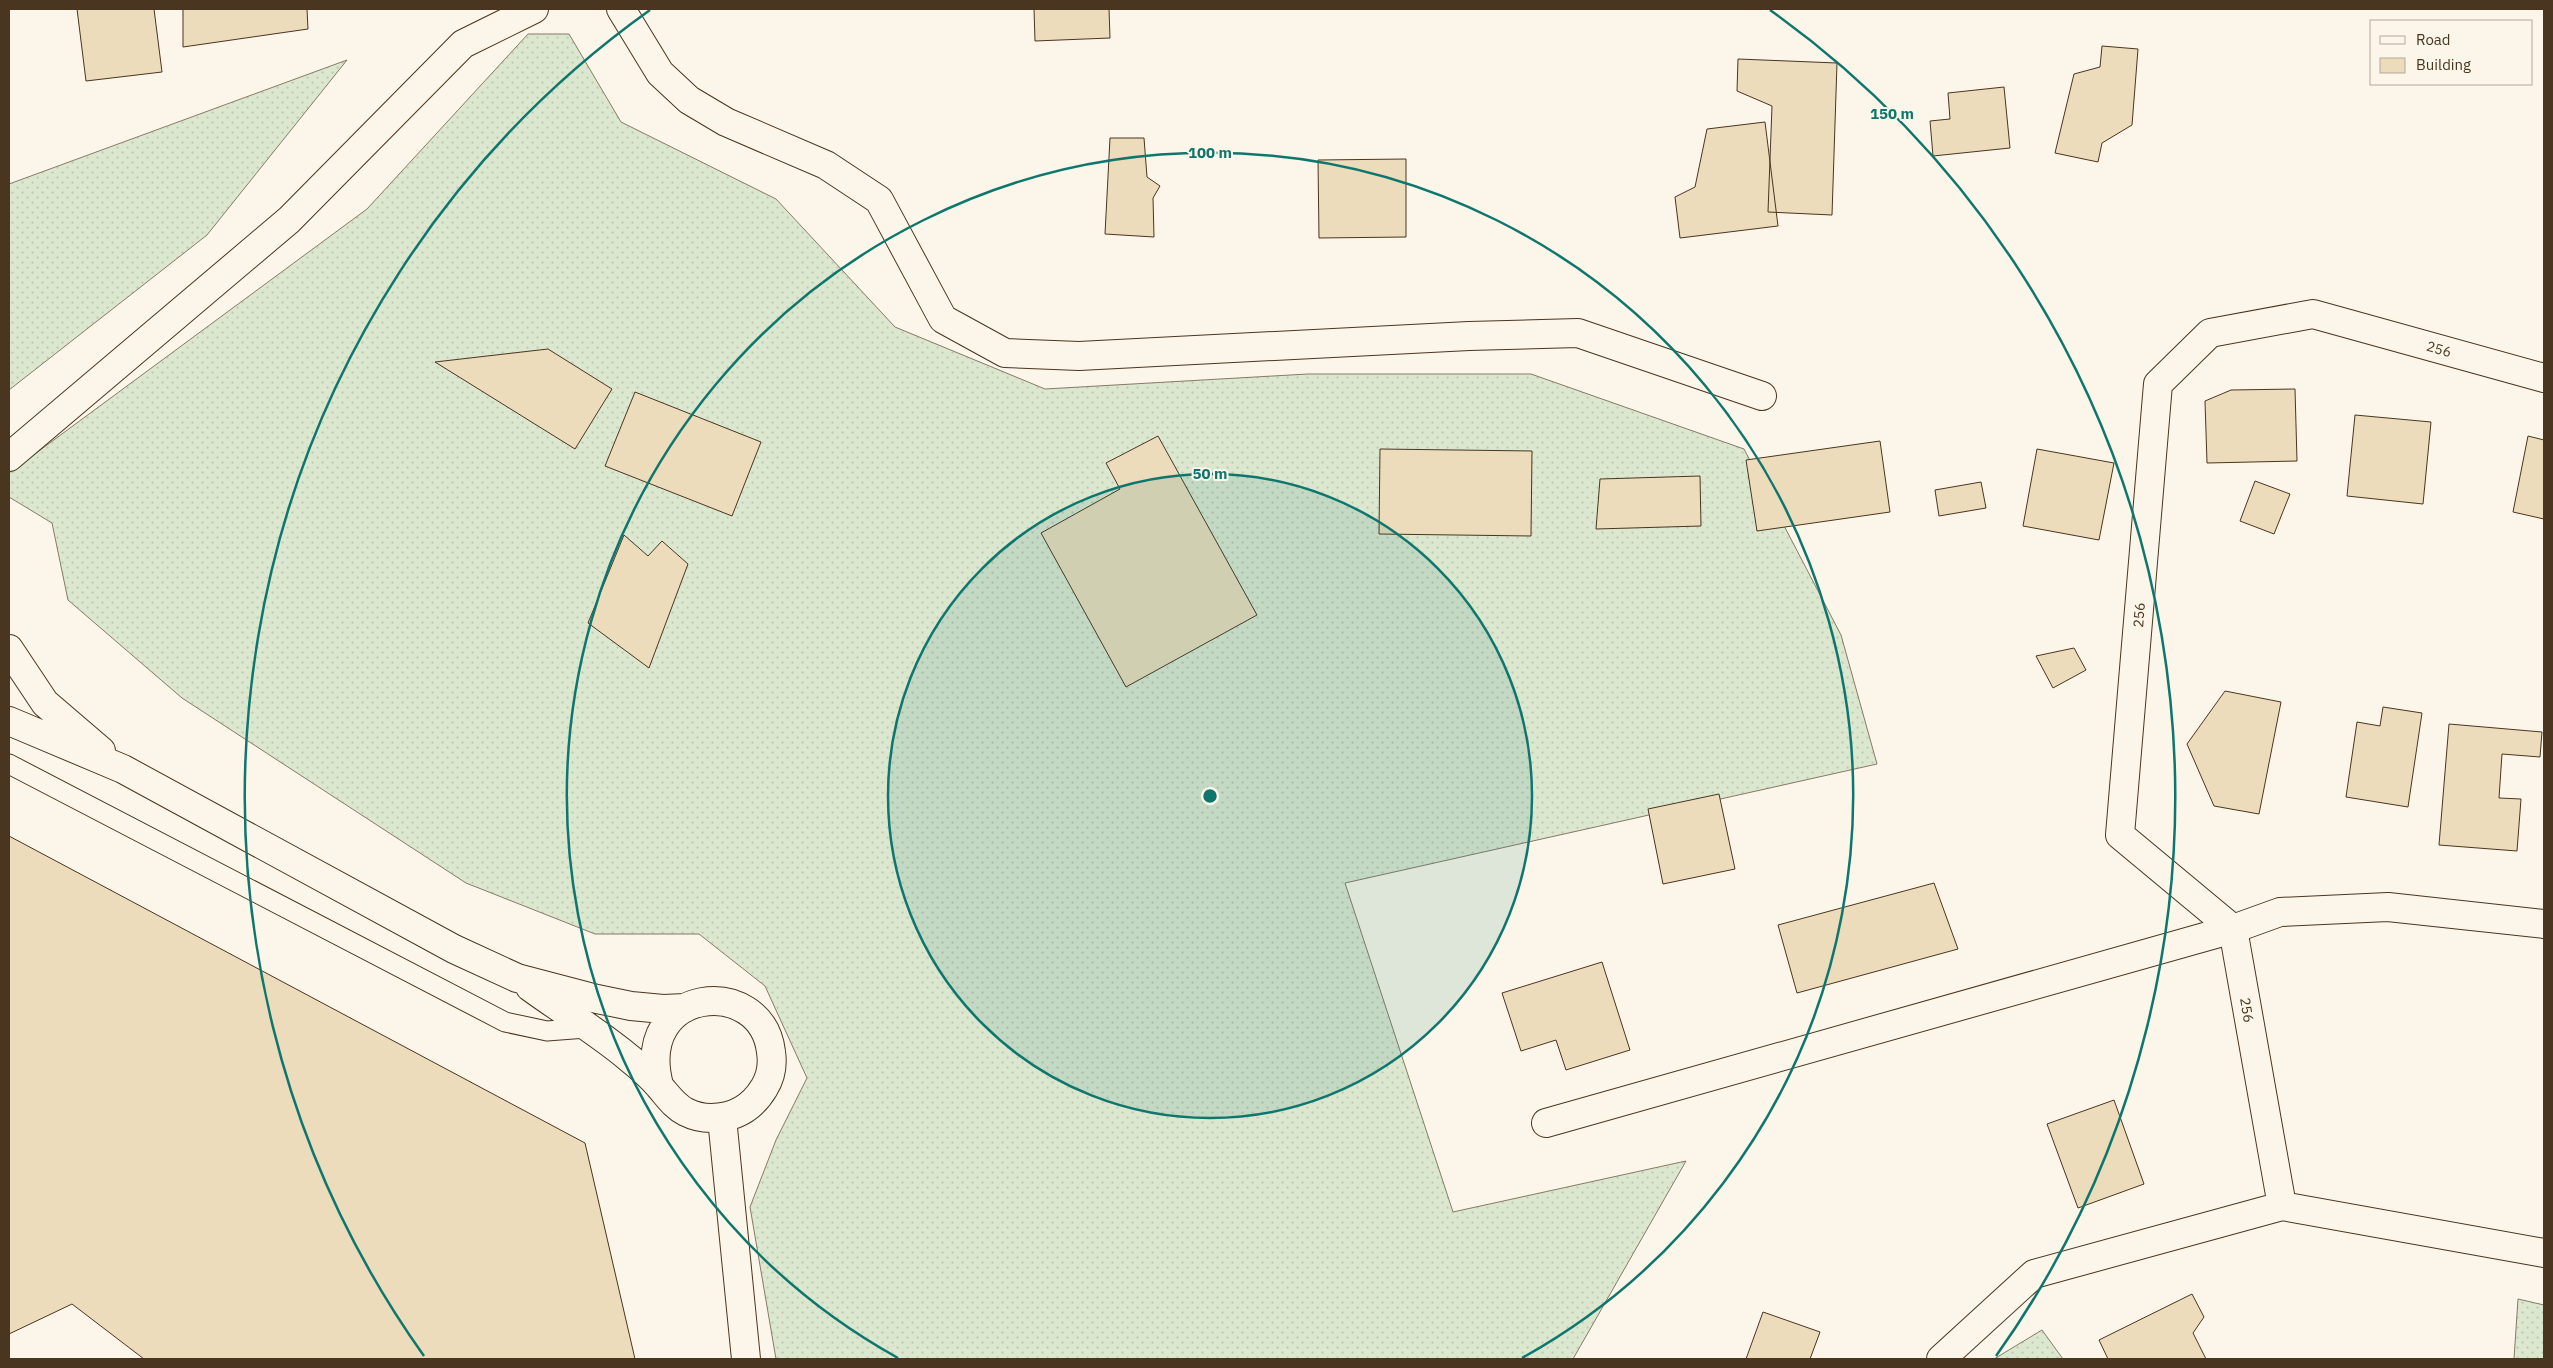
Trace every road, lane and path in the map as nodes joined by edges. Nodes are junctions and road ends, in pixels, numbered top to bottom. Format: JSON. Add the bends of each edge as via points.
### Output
{"nodes":[{"id":1,"x":534,"y":9,"type":"edge"},
{"id":2,"x":621,"y":9,"type":"edge"},
{"id":3,"x":2544,"y":378,"type":"edge"},
{"id":4,"x":1762,"y":396,"type":"dead end"},
{"id":5,"x":9,"y":457,"type":"edge"},
{"id":6,"x":9,"y":649,"type":"edge"},
{"id":7,"x":9,"y":720,"type":"edge"},
{"id":8,"x":10,"y":763,"type":"edge"},
{"id":9,"x":123,"y":770,"type":"junction"},
{"id":10,"x":2544,"y":924,"type":"edge"},
{"id":11,"x":2233,"y":928,"type":"junction"},
{"id":12,"x":517,"y":978,"type":"junction"},
{"id":13,"x":685,"y":1008,"type":"junction"},
{"id":14,"x":586,"y":1028,"type":"junction"},
{"id":15,"x":659,"y":1086,"type":"junction"},
{"id":16,"x":722,"y":1118,"type":"junction"},
{"id":17,"x":1546,"y":1122,"type":"dead end"},
{"id":18,"x":2282,"y":1206,"type":"junction"},
{"id":19,"x":2544,"y":1253,"type":"edge"},
{"id":20,"x":746,"y":1359,"type":"edge"},
{"id":21,"x":1941,"y":1359,"type":"edge"}],
"edges":[{"from":1,"to":5,"type":"street","via":[[463,44],[289,220]]},
{"from":2,"to":4,"type":"street","via":[[660,73],[689,100],[726,122],[826,165],[879,200],[943,319],[1005,353],[1078,356],[1578,333]]},
{"from":3,"to":11,"type":"street","name":"256","via":[[2313,314],[2210,333],[2158,384],[2120,835]]},
{"from":6,"to":9,"type":"street","via":[[45,703]]},
{"from":7,"to":9,"type":"street"},
{"from":8,"to":14,"type":"lane","via":[[505,1022],[547,1031]]},
{"from":9,"to":12,"type":"street","via":[[454,949]]},
{"from":10,"to":11,"type":"street","via":[[2388,907],[2280,912]]},
{"from":11,"to":17,"type":"street"},
{"from":11,"to":18,"type":"street","name":"256"},
{"from":12,"to":13,"type":"street","via":[[622,1004]]},
{"from":12,"to":14,"type":"street"},
{"from":13,"to":15,"type":"street","via":[[660,1031],[654,1049]]},
{"from":13,"to":16,"type":"street","via":[[708,1001],[729,1003],[747,1011],[761,1025],[770,1043],[773,1063],[768,1083],[757,1100],[741,1112]]},
{"from":14,"to":15,"type":"street","via":[[629,1058]]},
{"from":15,"to":16,"type":"street","via":[[685,1112],[703,1118]]},
{"from":16,"to":20,"type":"street"},
{"from":18,"to":19,"type":"street"},
{"from":18,"to":21,"type":"street","via":[[2034,1274]]}]}
